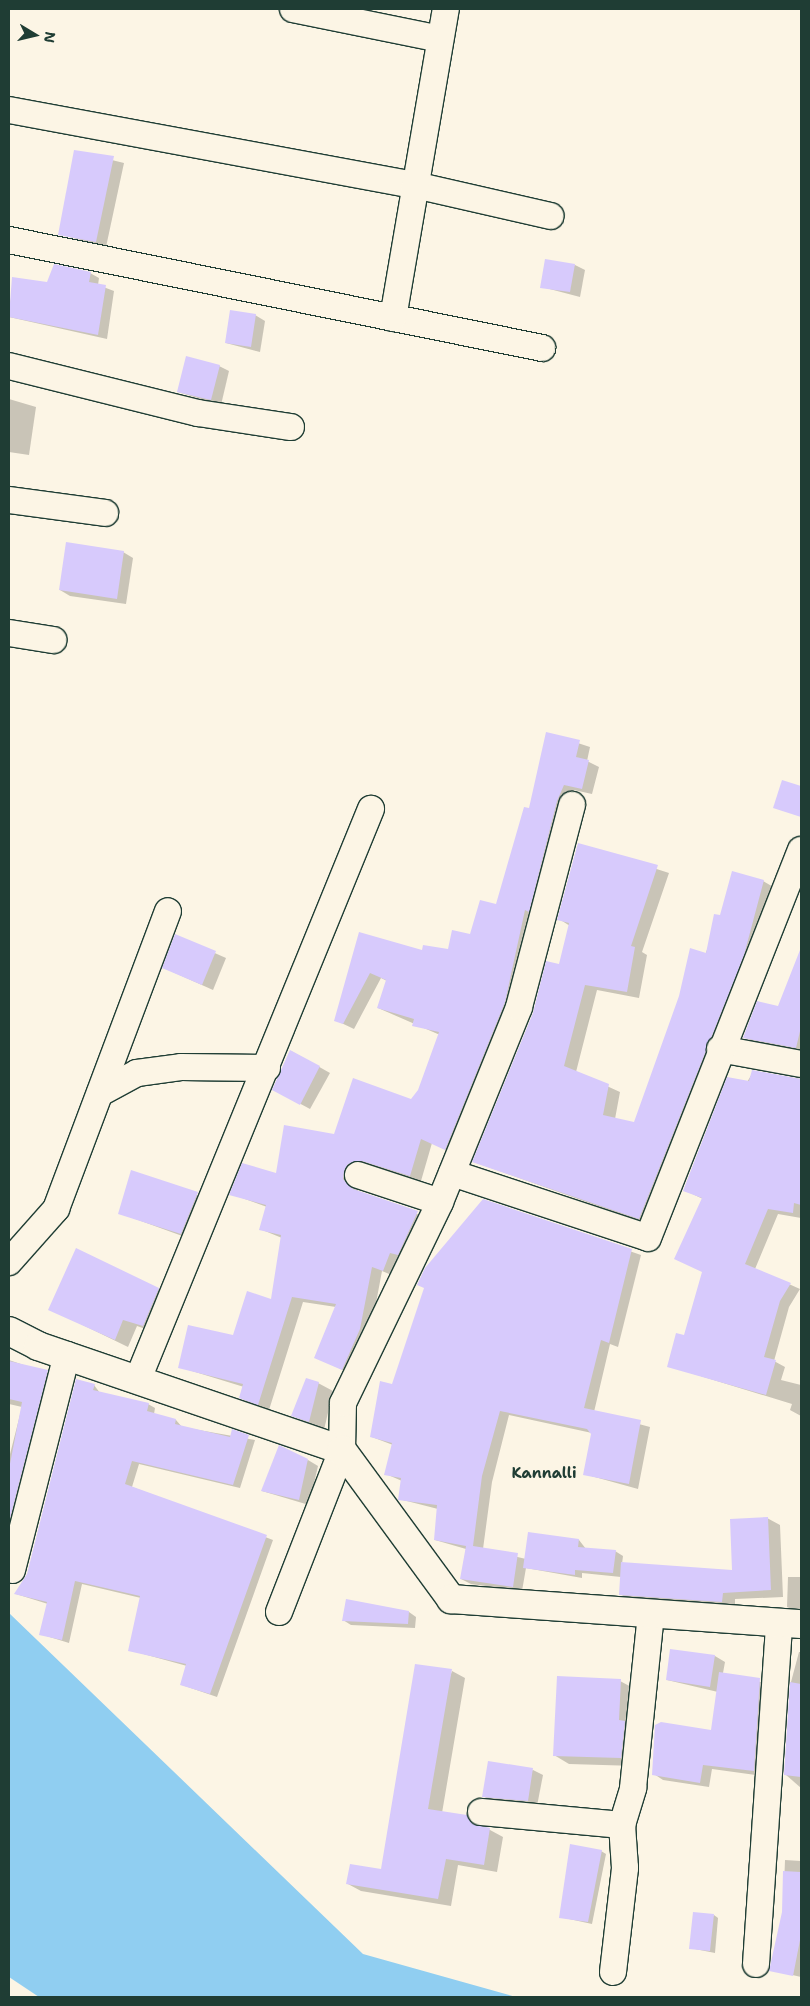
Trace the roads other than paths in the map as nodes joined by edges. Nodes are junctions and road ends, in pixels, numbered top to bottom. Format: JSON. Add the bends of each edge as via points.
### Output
{"nodes":[{"id":1,"x":293,"y":9,"type":"edge"},
{"id":2,"x":446,"y":9,"type":"edge"},
{"id":3,"x":440,"y":38,"type":"junction"},
{"id":4,"x":9,"y":110,"type":"edge"},
{"id":5,"x":415,"y":185,"type":"junction"},
{"id":6,"x":550,"y":216,"type":"dead end"},
{"id":7,"x":9,"y":240,"type":"edge"},
{"id":8,"x":393,"y":318,"type":"junction"},
{"id":9,"x":542,"y":348,"type":"dead end"},
{"id":10,"x":9,"y":366,"type":"edge"},
{"id":11,"x":291,"y":427,"type":"dead end"},
{"id":12,"x":9,"y":500,"type":"edge"},
{"id":13,"x":104,"y":513,"type":"dead end"},
{"id":14,"x":9,"y":633,"type":"edge"},
{"id":15,"x":53,"y":640,"type":"dead end"},
{"id":16,"x":572,"y":805,"type":"dead end"},
{"id":17,"x":371,"y":809,"type":"dead end"},
{"id":18,"x":801,"y":850,"type":"edge"},
{"id":19,"x":168,"y":912,"type":"dead end"},
{"id":20,"x":720,"y":1049,"type":"junction"},
{"id":21,"x":801,"y":1064,"type":"edge"},
{"id":22,"x":267,"y":1068,"type":"junction"},
{"id":23,"x":100,"y":1093,"type":"junction"},
{"id":24,"x":452,"y":1173,"type":"junction"},
{"id":25,"x":358,"y":1175,"type":"dead end"},
{"id":26,"x":440,"y":1202,"type":"junction"},
{"id":27,"x":9,"y":1262,"type":"edge"},
{"id":28,"x":9,"y":1331,"type":"edge"},
{"id":29,"x":67,"y":1355,"type":"junction"},
{"id":30,"x":138,"y":1379,"type":"junction"},
{"id":31,"x":342,"y":1450,"type":"junction"},
{"id":32,"x":12,"y":1570,"type":"dead end"},
{"id":33,"x":279,"y":1612,"type":"dead end"},
{"id":34,"x":651,"y":1615,"type":"junction"},
{"id":35,"x":790,"y":1625,"type":"edge"},
{"id":36,"x":481,"y":1812,"type":"dead end"},
{"id":37,"x":622,"y":1824,"type":"junction"},
{"id":38,"x":756,"y":1964,"type":"dead end"},
{"id":39,"x":613,"y":1972,"type":"dead end"}],
"edges":[{"from":1,"to":3,"type":"street"},
{"from":2,"to":3,"type":"street"},
{"from":3,"to":5,"type":"street"},
{"from":4,"to":5,"type":"street"},
{"from":5,"to":6,"type":"street"},
{"from":5,"to":8,"type":"street"},
{"from":7,"to":8,"type":"street"},
{"from":8,"to":9,"type":"street"},
{"from":10,"to":11,"type":"street","via":[[198,413]]},
{"from":12,"to":13,"type":"street"},
{"from":14,"to":15,"type":"street"},
{"from":16,"to":24,"type":"street","via":[[518,1007]]},
{"from":17,"to":22,"type":"street"},
{"from":18,"to":20,"type":"street"},
{"from":19,"to":23,"type":"street"},
{"from":20,"to":21,"type":"street"},
{"from":20,"to":24,"type":"street","via":[[648,1238]]},
{"from":22,"to":23,"type":"street","via":[[181,1067],[138,1073]]},
{"from":22,"to":30,"type":"street"},
{"from":23,"to":27,"type":"street","via":[[56,1209]]},
{"from":24,"to":26,"type":"street"},
{"from":25,"to":26,"type":"street"},
{"from":26,"to":31,"type":"street","via":[[343,1404]]},
{"from":28,"to":29,"type":"street"},
{"from":29,"to":30,"type":"street"},
{"from":29,"to":32,"type":"street"},
{"from":30,"to":31,"type":"street"},
{"from":31,"to":33,"type":"street"},
{"from":31,"to":34,"type":"street","via":[[450,1599]]},
{"from":34,"to":35,"type":"street"},
{"from":34,"to":37,"type":"street","via":[[633,1788]]},
{"from":35,"to":38,"type":"street"},
{"from":36,"to":37,"type":"street"},
{"from":37,"to":39,"type":"street","via":[[624,1868]]}]}
